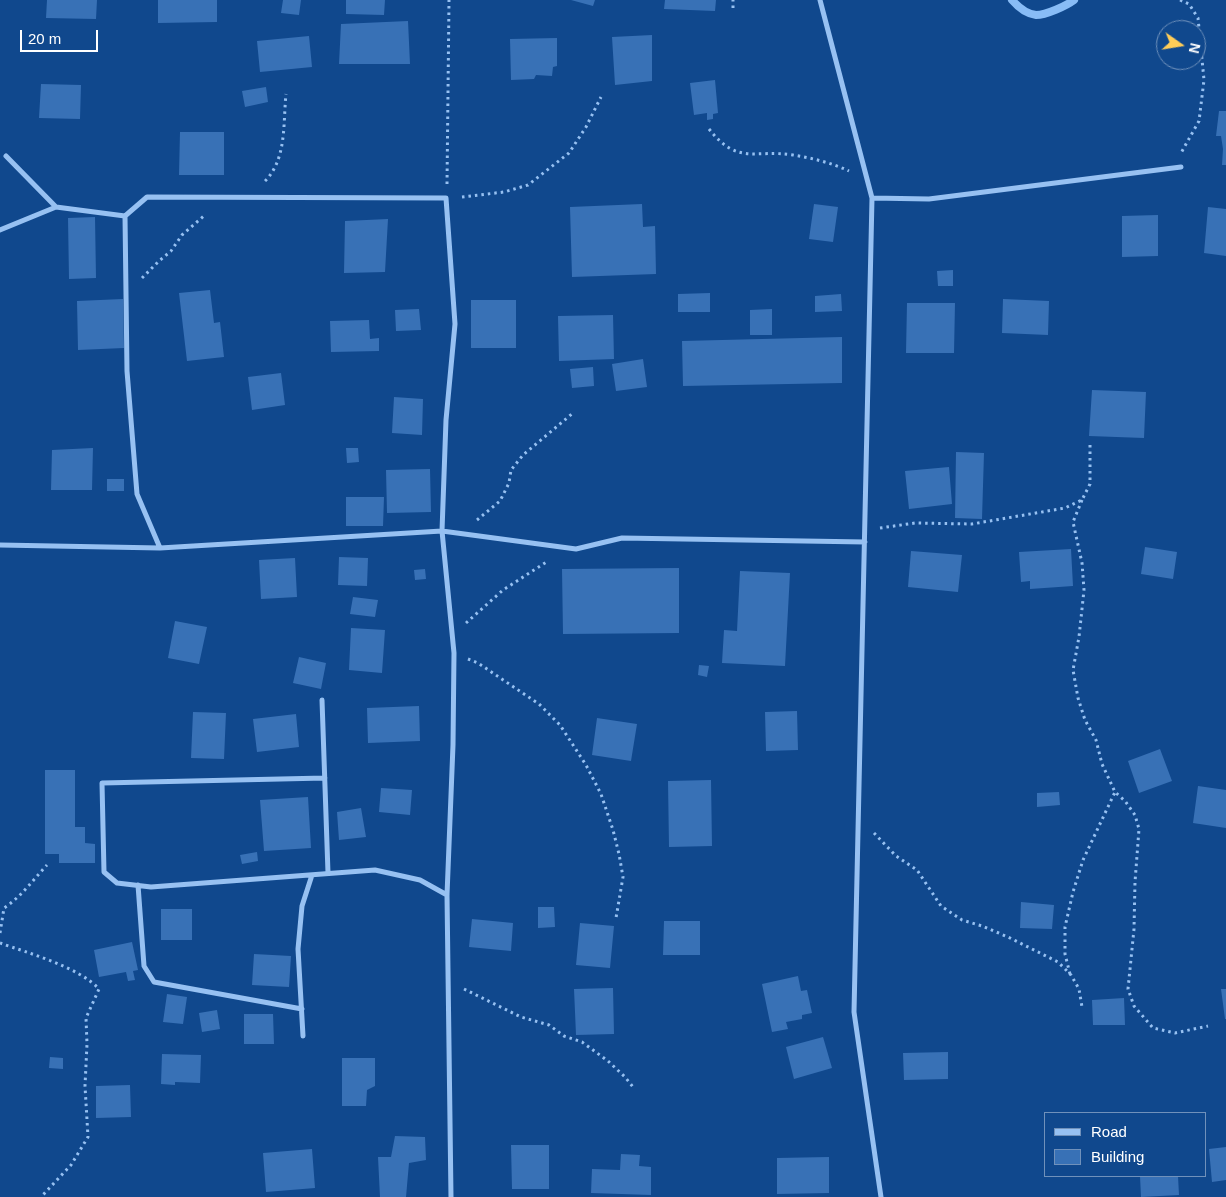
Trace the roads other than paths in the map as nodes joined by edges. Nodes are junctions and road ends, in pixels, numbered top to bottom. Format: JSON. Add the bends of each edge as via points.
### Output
{"nodes":[{"id":1,"x":820,"y":0,"type":"edge"},
{"id":2,"x":6,"y":156,"type":"dead end"},
{"id":3,"x":1181,"y":168,"type":"dead end"},
{"id":4,"x":872,"y":198,"type":"junction"},
{"id":5,"x":56,"y":207,"type":"junction"},
{"id":6,"x":125,"y":216,"type":"junction"},
{"id":7,"x":0,"y":230,"type":"edge"},
{"id":8,"x":442,"y":531,"type":"junction"},
{"id":9,"x":865,"y":542,"type":"junction"},
{"id":10,"x":0,"y":545,"type":"edge"},
{"id":11,"x":160,"y":548,"type":"junction"},
{"id":12,"x":322,"y":700,"type":"dead end"},
{"id":13,"x":325,"y":778,"type":"junction"},
{"id":14,"x":328,"y":874,"type":"junction"},
{"id":15,"x":312,"y":875,"type":"junction"},
{"id":16,"x":138,"y":886,"type":"junction"},
{"id":17,"x":447,"y":895,"type":"junction"},
{"id":18,"x":302,"y":1009,"type":"junction"},
{"id":19,"x":304,"y":1036,"type":"dead end"},
{"id":20,"x":451,"y":1197,"type":"edge"},
{"id":21,"x":881,"y":1197,"type":"edge"}],
"edges":[{"from":1,"to":4,"type":"street"},
{"from":2,"to":5,"type":"street"},
{"from":3,"to":4,"type":"street","via":[[929,199]]},
{"from":4,"to":9,"type":"street"},
{"from":5,"to":6,"type":"street"},
{"from":5,"to":7,"type":"street"},
{"from":6,"to":8,"type":"street","via":[[148,196],[446,198],[455,324],[446,420]]},
{"from":6,"to":11,"type":"street","via":[[127,371],[137,494]]},
{"from":8,"to":9,"type":"street","via":[[576,549],[622,538]]},
{"from":8,"to":11,"type":"street"},
{"from":8,"to":17,"type":"street","via":[[454,642]]},
{"from":9,"to":21,"type":"street","via":[[854,1012]]},
{"from":10,"to":11,"type":"street"},
{"from":12,"to":13,"type":"street"},
{"from":13,"to":14,"type":"street"},
{"from":13,"to":16,"type":"street","via":[[102,783],[104,872],[116,883]]},
{"from":14,"to":15,"type":"street"},
{"from":14,"to":17,"type":"street","via":[[375,870],[420,880]]},
{"from":15,"to":16,"type":"street"},
{"from":15,"to":18,"type":"street","via":[[302,906],[298,949]]},
{"from":16,"to":18,"type":"street","via":[[144,966],[154,982]]},
{"from":17,"to":20,"type":"street"},
{"from":18,"to":19,"type":"street"}]}
